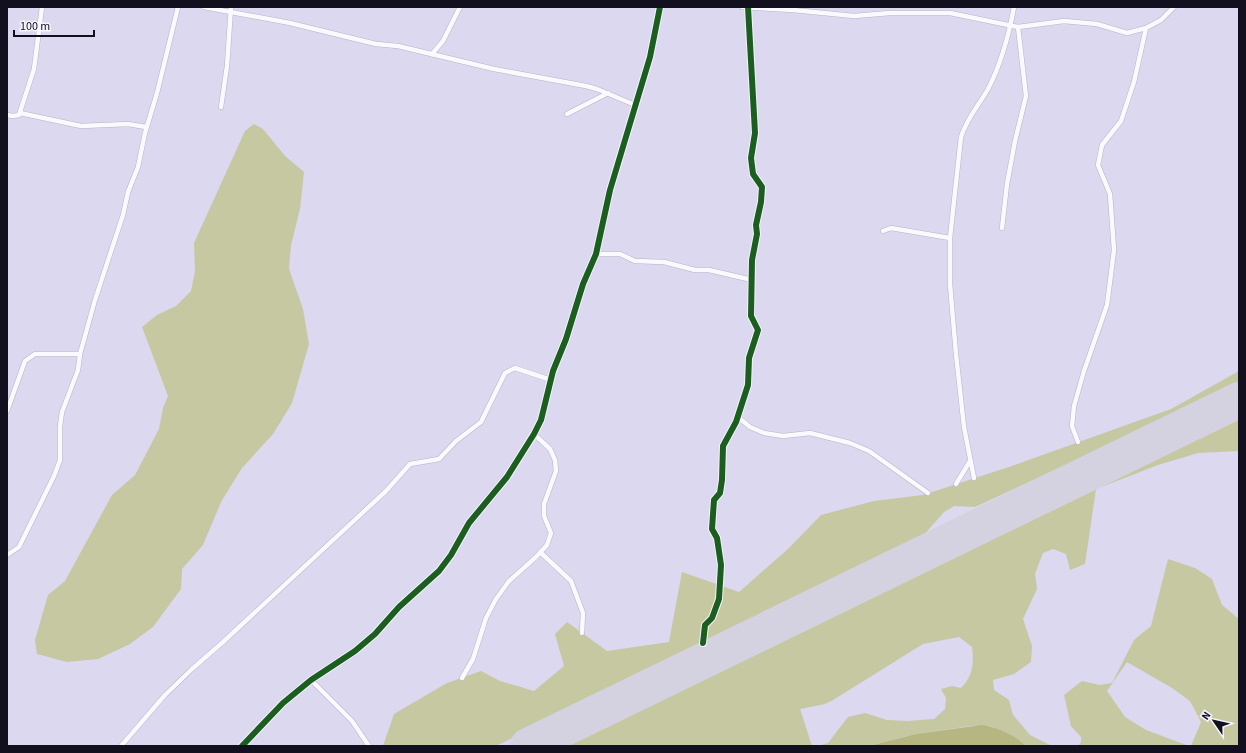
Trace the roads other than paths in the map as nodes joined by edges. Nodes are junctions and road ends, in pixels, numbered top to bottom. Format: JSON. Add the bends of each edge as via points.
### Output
{"nodes":[{"id":1,"x":42,"y":7,"type":"edge"},
{"id":2,"x":178,"y":7,"type":"edge"},
{"id":3,"x":204,"y":7,"type":"edge"},
{"id":4,"x":460,"y":7,"type":"edge"},
{"id":5,"x":660,"y":7,"type":"edge"},
{"id":6,"x":742,"y":7,"type":"edge"},
{"id":7,"x":748,"y":7,"type":"edge"},
{"id":8,"x":1014,"y":7,"type":"edge"},
{"id":9,"x":1174,"y":7,"type":"edge"},
{"id":10,"x":231,"y":9,"type":"edge"},
{"id":11,"x":1011,"y":25,"type":"junction"},
{"id":12,"x":1018,"y":27,"type":"junction"},
{"id":13,"x":1146,"y":28,"type":"junction"},
{"id":14,"x":432,"y":54,"type":"junction"},
{"id":15,"x":608,"y":93,"type":"junction"},
{"id":16,"x":635,"y":105,"type":"junction"},
{"id":17,"x":221,"y":107,"type":"dead end"},
{"id":18,"x":20,"y":113,"type":"junction"},
{"id":19,"x":567,"y":114,"type":"dead end"},
{"id":20,"x":7,"y":115,"type":"edge"},
{"id":21,"x":146,"y":127,"type":"junction"},
{"id":22,"x":1002,"y":228,"type":"dead end"},
{"id":23,"x":883,"y":231,"type":"dead end"},
{"id":24,"x":950,"y":238,"type":"junction"},
{"id":25,"x":596,"y":254,"type":"junction"},
{"id":26,"x":752,"y":280,"type":"junction"},
{"id":27,"x":80,"y":354,"type":"junction"},
{"id":28,"x":551,"y":380,"type":"junction"},
{"id":29,"x":7,"y":411,"type":"edge"},
{"id":30,"x":738,"y":417,"type":"junction"},
{"id":31,"x":534,"y":434,"type":"junction"},
{"id":32,"x":1078,"y":442,"type":"dead end"},
{"id":33,"x":970,"y":461,"type":"junction"},
{"id":34,"x":974,"y":478,"type":"dead end"},
{"id":35,"x":956,"y":484,"type":"dead end"},
{"id":36,"x":928,"y":494,"type":"dead end"},
{"id":37,"x":540,"y":552,"type":"junction"},
{"id":38,"x":7,"y":555,"type":"edge"},
{"id":39,"x":582,"y":633,"type":"dead end"},
{"id":40,"x":703,"y":643,"type":"dead end"},
{"id":41,"x":462,"y":678,"type":"dead end"},
{"id":42,"x":311,"y":680,"type":"junction"},
{"id":43,"x":121,"y":746,"type":"edge"},
{"id":44,"x":242,"y":746,"type":"edge"},
{"id":45,"x":369,"y":746,"type":"edge"}],
"edges":[{"from":1,"to":18,"type":"street","via":[[34,69]]},
{"from":2,"to":21,"type":"street"},
{"from":3,"to":10,"type":"street"},
{"from":4,"to":14,"type":"street","via":[[443,41]]},
{"from":5,"to":16,"type":"street","via":[[650,57]]},
{"from":6,"to":7,"type":"street"},
{"from":7,"to":11,"type":"street","via":[[854,16],[950,13]]},
{"from":7,"to":26,"type":"street","via":[[755,134],[751,158],[754,174],[762,187],[752,260]]},
{"from":8,"to":11,"type":"street"},
{"from":9,"to":13,"type":"street","via":[[1161,20]]},
{"from":10,"to":14,"type":"street"},
{"from":10,"to":17,"type":"street"},
{"from":11,"to":12,"type":"street"},
{"from":11,"to":24,"type":"street","via":[[988,89],[966,122],[961,137]]},
{"from":12,"to":13,"type":"street","via":[[1064,21],[1097,24],[1127,32]]},
{"from":12,"to":22,"type":"street","via":[[1026,96],[1006,184]]},
{"from":13,"to":32,"type":"street","via":[[1134,82],[1121,121],[1102,145],[1098,165],[1110,194],[1114,250],[1107,305],[1074,406],[1072,426]]},
{"from":14,"to":15,"type":"street"},
{"from":15,"to":16,"type":"street"},
{"from":15,"to":19,"type":"street"},
{"from":16,"to":25,"type":"street","via":[[610,190]]},
{"from":18,"to":20,"type":"street"},
{"from":18,"to":21,"type":"street","via":[[80,126],[128,124]]},
{"from":21,"to":27,"type":"street","via":[[138,167],[128,192]]},
{"from":23,"to":24,"type":"street","via":[[892,228]]},
{"from":24,"to":33,"type":"street","via":[[950,284],[956,354]]},
{"from":25,"to":26,"type":"street","via":[[623,255],[635,261],[664,262]]},
{"from":25,"to":28,"type":"street"},
{"from":26,"to":30,"type":"street","via":[[751,316],[758,330],[749,358],[748,384]]},
{"from":27,"to":29,"type":"street","via":[[35,354],[26,361]]},
{"from":27,"to":38,"type":"street","via":[[78,370],[62,412],[60,460],[19,547]]},
{"from":28,"to":31,"type":"street"},
{"from":28,"to":43,"type":"street","via":[[515,368],[505,373],[481,422],[439,459],[410,464],[386,491],[192,668]]},
{"from":30,"to":36,"type":"street","via":[[750,427],[764,433],[783,436],[810,433],[850,443],[875,455]]},
{"from":30,"to":40,"type":"street","via":[[723,446],[720,493],[714,500],[712,529],[717,538],[721,565],[719,599],[712,618],[706,624]]},
{"from":31,"to":37,"type":"street","via":[[550,449],[556,471],[544,504],[544,516],[551,533],[547,545]]},
{"from":31,"to":42,"type":"street","via":[[507,477],[469,523],[439,571],[355,652]]},
{"from":33,"to":34,"type":"street"},
{"from":33,"to":35,"type":"street"},
{"from":37,"to":39,"type":"street","via":[[571,581],[583,613]]},
{"from":37,"to":41,"type":"street","via":[[510,580],[496,599],[486,618],[473,659]]},
{"from":42,"to":44,"type":"street","via":[[283,703]]},
{"from":42,"to":45,"type":"street","via":[[352,721]]}]}
